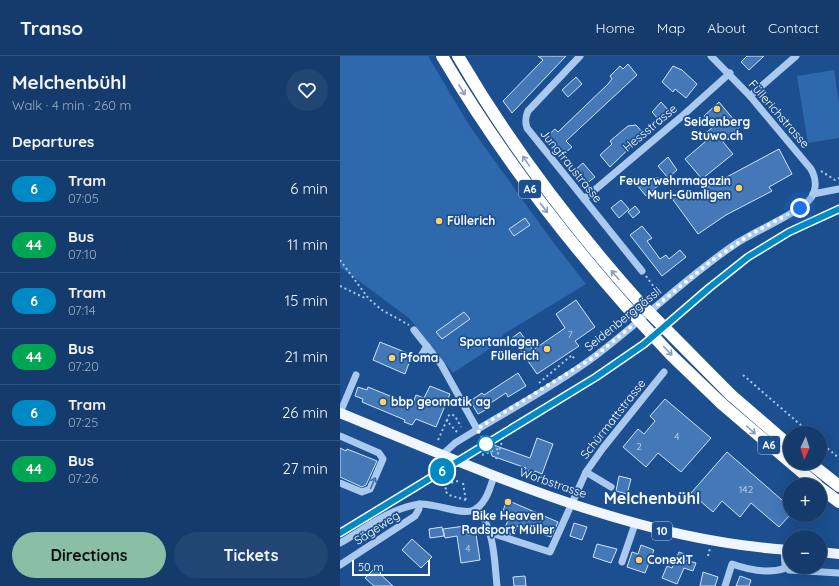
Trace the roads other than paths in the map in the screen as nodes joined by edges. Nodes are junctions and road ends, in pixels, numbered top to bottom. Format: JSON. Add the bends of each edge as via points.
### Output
{"nodes":[{"id":1,"x":442,"y":56,"type":"edge"},
{"id":2,"x":458,"y":56,"type":"edge"},
{"id":3,"x":580,"y":56,"type":"edge"},
{"id":4,"x":711,"y":56,"type":"edge"},
{"id":5,"x":796,"y":56,"type":"edge"},
{"id":6,"x":730,"y":73,"type":"junction"},
{"id":7,"x":750,"y":96,"type":"junction"},
{"id":8,"x":839,"y":189,"type":"edge"},
{"id":9,"x":814,"y":194,"type":"junction"},
{"id":10,"x":584,"y":199,"type":"junction"},
{"id":11,"x":642,"y":271,"type":"road end"},
{"id":12,"x":414,"y":330,"type":"road end"},
{"id":13,"x":427,"y":346,"type":"junction"},
{"id":14,"x":421,"y":356,"type":"dead end"},
{"id":15,"x":664,"y":372,"type":"dead end"},
{"id":16,"x":356,"y":375,"type":"dead end"},
{"id":17,"x":340,"y":413,"type":"edge"},
{"id":18,"x":477,"y":429,"type":"junction"},
{"id":19,"x":340,"y":436,"type":"edge"},
{"id":20,"x":783,"y":440,"type":"edge"},
{"id":21,"x":442,"y":455,"type":"junction"},
{"id":22,"x":819,"y":470,"type":"edge"},
{"id":23,"x":586,"y":472,"type":"junction"},
{"id":24,"x":494,"y":476,"type":"junction"},
{"id":25,"x":809,"y":478,"type":"edge"},
{"id":26,"x":340,"y":483,"type":"edge"},
{"id":27,"x":839,"y":486,"type":"edge"},
{"id":28,"x":611,"y":487,"type":"dead end"},
{"id":29,"x":827,"y":493,"type":"edge"},
{"id":30,"x":839,"y":502,"type":"edge"},
{"id":31,"x":419,"y":504,"type":"junction"},
{"id":32,"x":572,"y":504,"type":"junction"},
{"id":33,"x":477,"y":508,"type":"junction"},
{"id":34,"x":635,"y":524,"type":"junction"},
{"id":35,"x":491,"y":533,"type":"junction"},
{"id":36,"x":340,"y":543,"type":"edge"},
{"id":37,"x":783,"y":550,"type":"edge"},
{"id":38,"x":827,"y":553,"type":"edge"},
{"id":39,"x":839,"y":554,"type":"edge"},
{"id":40,"x":622,"y":562,"type":"dead end"},
{"id":41,"x":340,"y":565,"type":"edge"},
{"id":42,"x":783,"y":569,"type":"edge"},
{"id":43,"x":827,"y":573,"type":"edge"},
{"id":44,"x":839,"y":573,"type":"edge"},
{"id":45,"x":497,"y":586,"type":"edge"},
{"id":46,"x":725,"y":586,"type":"edge"}],
"edges":[{"from":1,"to":25,"type":"highway","number":"A6","one_way":true,"bridge":true,"via":[[472,106],[530,189],[575,247],[632,313],[722,404]]},
{"from":20,"to":2,"type":"highway","number":"A6","one_way":true,"bridge":true,"via":[[731,394],[641,304],[585,239],[503,127]]},
{"from":3,"to":10,"type":"street","name":"Jungfraustrasse","via":[[528,111],[525,118],[528,128]]},
{"from":4,"to":6,"type":"street","name":"Füllerichstrasse"},
{"from":5,"to":7,"type":"street"},
{"from":6,"to":7,"type":"street","name":"Füllerichstrasse"},
{"from":6,"to":10,"type":"street","name":"Hessstrasse"},
{"from":7,"to":9,"type":"street","name":"Füllerichstrasse","via":[[811,169],[815,180]]},
{"from":8,"to":9,"type":"street"},
{"from":9,"to":18,"type":"street","name":"Seidenberggässli","via":[[800,208],[746,237],[710,262],[594,357]]},
{"from":10,"to":11,"type":"street","name":"Jungfraustrasse"},
{"from":12,"to":13,"type":"street"},
{"from":13,"to":14,"type":"street"},
{"from":13,"to":18,"type":"street","via":[[441,364]]},
{"from":15,"to":23,"type":"street","name":"Schürmattstrasse"},
{"from":16,"to":17,"type":"street"},
{"from":17,"to":21,"type":"main road","name":"Worbstrasse","number":"10"},
{"from":18,"to":21,"type":"street","name":"Seidenberggässli"},
{"from":26,"to":19,"type":"street","one_way":true,"via":[[362,492],[370,489],[383,459],[379,453]]},
{"from":21,"to":24,"type":"main road","name":"Worbstrasse","number":"10"},
{"from":22,"to":27,"type":"highway"},
{"from":23,"to":28,"type":"street"},
{"from":23,"to":32,"type":"street","name":"Schürmattstrasse"},
{"from":24,"to":32,"type":"main road","name":"Worbstrasse","number":"10"},
{"from":24,"to":33,"type":"street","via":[[486,497]]},
{"from":29,"to":30,"type":"highway"},
{"from":31,"to":33,"type":"street","via":[[465,512]]},
{"from":31,"to":36,"type":"street","via":[[392,512]]},
{"from":31,"to":41,"type":"street","name":"Sägeweg","via":[[415,516]]},
{"from":32,"to":34,"type":"main road","name":"Worbstrasse","number":"10"},
{"from":32,"to":35,"type":"street","name":"Schürmattstrasse","via":[[550,552]]},
{"from":33,"to":35,"type":"street"},
{"from":34,"to":37,"type":"main road","name":"Worbstrasse","number":"10","via":[[728,544]]},
{"from":34,"to":40,"type":"street"},
{"from":35,"to":45,"type":"street"},
{"from":38,"to":39,"type":"main road"},
{"from":42,"to":46,"type":"street","via":[[773,571],[732,564]]},
{"from":43,"to":44,"type":"street"}]}
